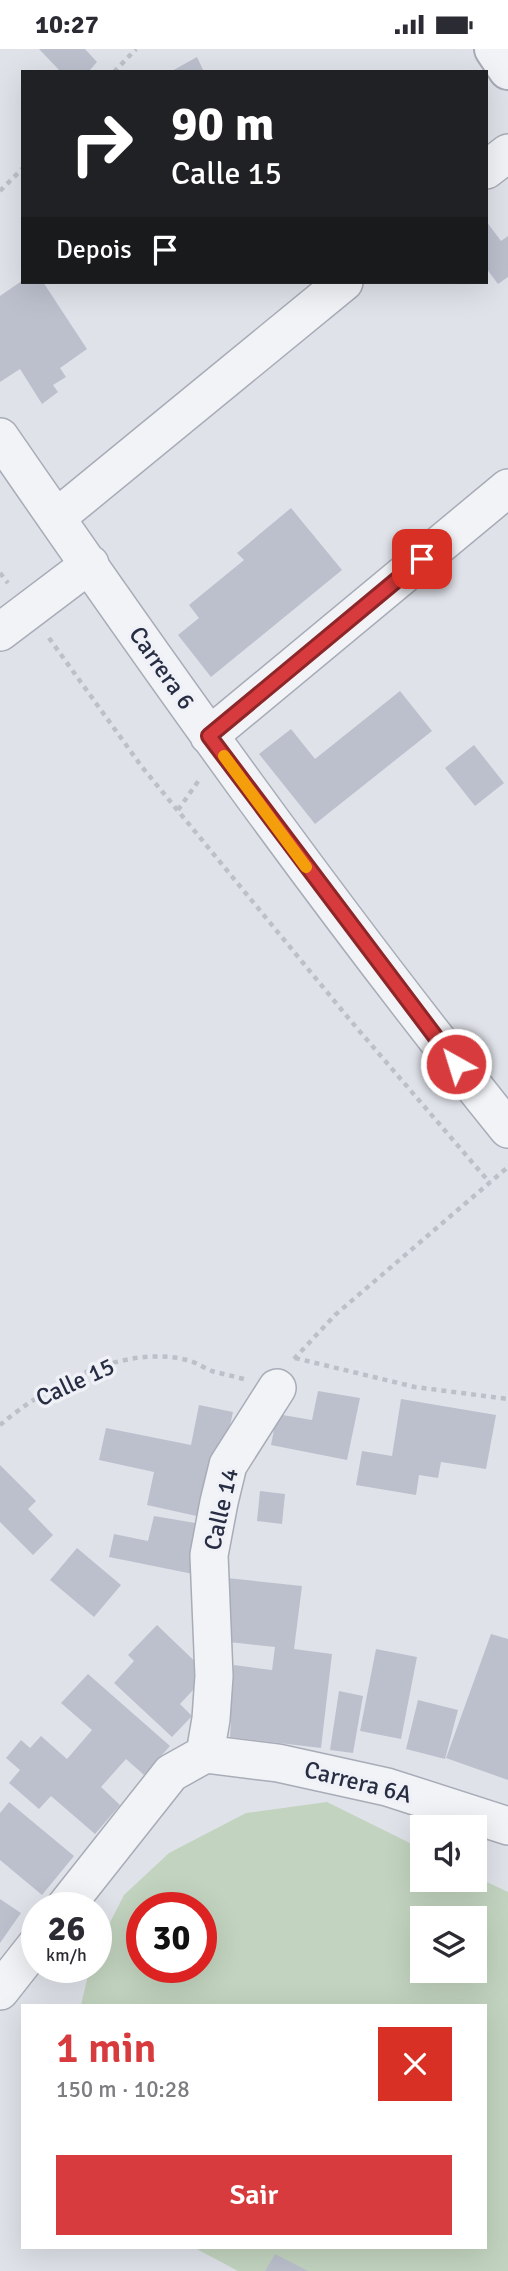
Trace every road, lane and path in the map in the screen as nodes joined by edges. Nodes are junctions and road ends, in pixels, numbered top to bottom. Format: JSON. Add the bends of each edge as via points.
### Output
{"nodes":[{"id":1,"x":136,"y":49,"type":"edge"},
{"id":2,"x":494,"y":49,"type":"edge"},
{"id":3,"x":116,"y":70,"type":"edge"},
{"id":4,"x":508,"y":70,"type":"edge"},
{"id":5,"x":508,"y":153,"type":"edge"},
{"id":6,"x":488,"y":168,"type":"edge"},
{"id":7,"x":21,"y":169,"type":"edge"},
{"id":8,"x":0,"y":191,"type":"edge"},
{"id":9,"x":342,"y":284,"type":"edge"},
{"id":10,"x":0,"y":437,"type":"edge"},
{"id":11,"x":508,"y":488,"type":"edge"},
{"id":12,"x":56,"y":518,"type":"junction"},
{"id":13,"x":90,"y":564,"type":"junction"},
{"id":14,"x":0,"y":573,"type":"edge"},
{"id":15,"x":29,"y":610,"type":"junction"},
{"id":16,"x":0,"y":632,"type":"edge"},
{"id":17,"x":209,"y":736,"type":"junction"},
{"id":18,"x":508,"y":1129,"type":"edge"},
{"id":19,"x":508,"y":1167,"type":"edge"},
{"id":20,"x":490,"y":1183,"type":"junction"},
{"id":21,"x":286,"y":1373,"type":"junction"},
{"id":22,"x":508,"y":1399,"type":"edge"},
{"id":23,"x":0,"y":1425,"type":"edge"},
{"id":24,"x":205,"y":1753,"type":"junction"},
{"id":25,"x":508,"y":1826,"type":"edge"},
{"id":26,"x":77,"y":1892,"type":"edge"},
{"id":27,"x":21,"y":1964,"type":"edge"},
{"id":28,"x":0,"y":1991,"type":"edge"}],
"edges":[{"from":1,"to":3,"type":"path"},
{"from":2,"to":4,"type":"street"},
{"from":5,"to":6,"type":"street"},
{"from":7,"to":8,"type":"path"},
{"from":9,"to":12,"type":"street"},
{"from":10,"to":12,"type":"street","name":"Carrera 6"},
{"from":11,"to":17,"type":"street"},
{"from":12,"to":13,"type":"street","name":"Carrera 6"},
{"from":13,"to":15,"type":"street"},
{"from":13,"to":17,"type":"street","name":"Carrera 6"},
{"from":14,"to":15,"type":"path"},
{"from":15,"to":16,"type":"street"},
{"from":15,"to":20,"type":"path","via":[[142,767]]},
{"from":17,"to":18,"type":"street","name":"Carrera 6","via":[[421,1021]]},
{"from":19,"to":20,"type":"path"},
{"from":20,"to":21,"type":"path","via":[[335,1315]]},
{"from":21,"to":22,"type":"path","name":"Calle 15"},
{"from":21,"to":23,"type":"path","name":"Calle 15","via":[[212,1371],[187,1360],[131,1357],[77,1376]]},
{"from":21,"to":24,"type":"street","name":"Calle 14","via":[[228,1465],[219,1502],[209,1555],[214,1676]]},
{"from":24,"to":25,"type":"street","name":"Carrera 6A","via":[[278,1763],[387,1787]]},
{"from":24,"to":26,"type":"street","via":[[171,1773]]},
{"from":27,"to":28,"type":"street"}]}
